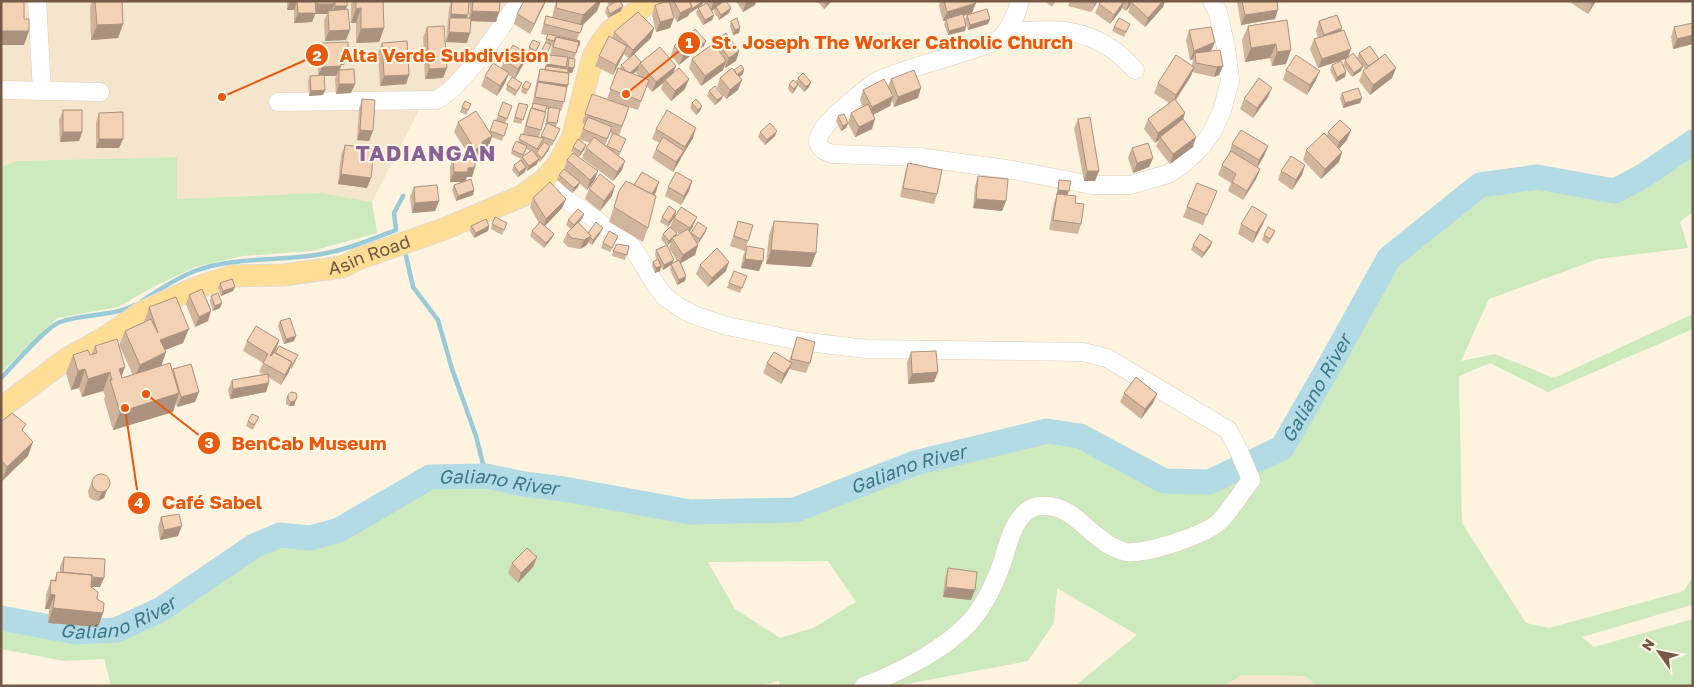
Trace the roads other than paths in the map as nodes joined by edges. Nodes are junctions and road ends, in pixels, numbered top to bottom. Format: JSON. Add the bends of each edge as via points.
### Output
{"nodes":[{"id":1,"x":37,"y":1,"type":"edge"},
{"id":2,"x":519,"y":1,"type":"edge"},
{"id":3,"x":651,"y":1,"type":"edge"},
{"id":4,"x":1020,"y":1,"type":"edge"},
{"id":5,"x":1212,"y":1,"type":"edge"},
{"id":6,"x":1008,"y":32,"type":"junction"},
{"id":7,"x":1135,"y":70,"type":"dead end"},
{"id":8,"x":1,"y":90,"type":"edge"},
{"id":9,"x":42,"y":90,"type":"junction"},
{"id":10,"x":100,"y":92,"type":"dead end"},
{"id":11,"x":278,"y":102,"type":"dead end"},
{"id":12,"x":545,"y":179,"type":"junction"},
{"id":13,"x":1,"y":408,"type":"edge"},
{"id":14,"x":864,"y":686,"type":"edge"}],
"edges":[{"from":1,"to":9,"type":"street"},
{"from":2,"to":11,"type":"street","via":[[457,84],[436,100]]},
{"from":3,"to":12,"type":"main road","name":"Asin Road","via":[[611,30],[601,43],[589,71],[572,139]]},
{"from":4,"to":6,"type":"street"},
{"from":5,"to":6,"type":"street","via":[[1218,12],[1230,80],[1222,111],[1211,134],[1200,148],[1168,174],[1130,185],[1092,185],[918,157],[833,154],[820,148],[819,137],[836,115],[886,77],[990,44]]},
{"from":6,"to":7,"type":"street","via":[[1072,30],[1114,50]]},
{"from":8,"to":9,"type":"street"},
{"from":9,"to":10,"type":"street"},
{"from":12,"to":13,"type":"main road","name":"Asin Road","via":[[522,196],[444,230],[342,267],[283,275],[232,276],[193,289],[144,311],[68,358]]},
{"from":12,"to":14,"type":"street","via":[[560,195],[626,240],[666,297],[694,315],[727,326],[800,341],[866,349],[1083,352],[1107,358],[1228,430],[1250,480],[1212,527],[1172,544],[1124,552],[1054,506],[1034,506],[1021,516],[987,597],[968,624],[936,650]]}]}
